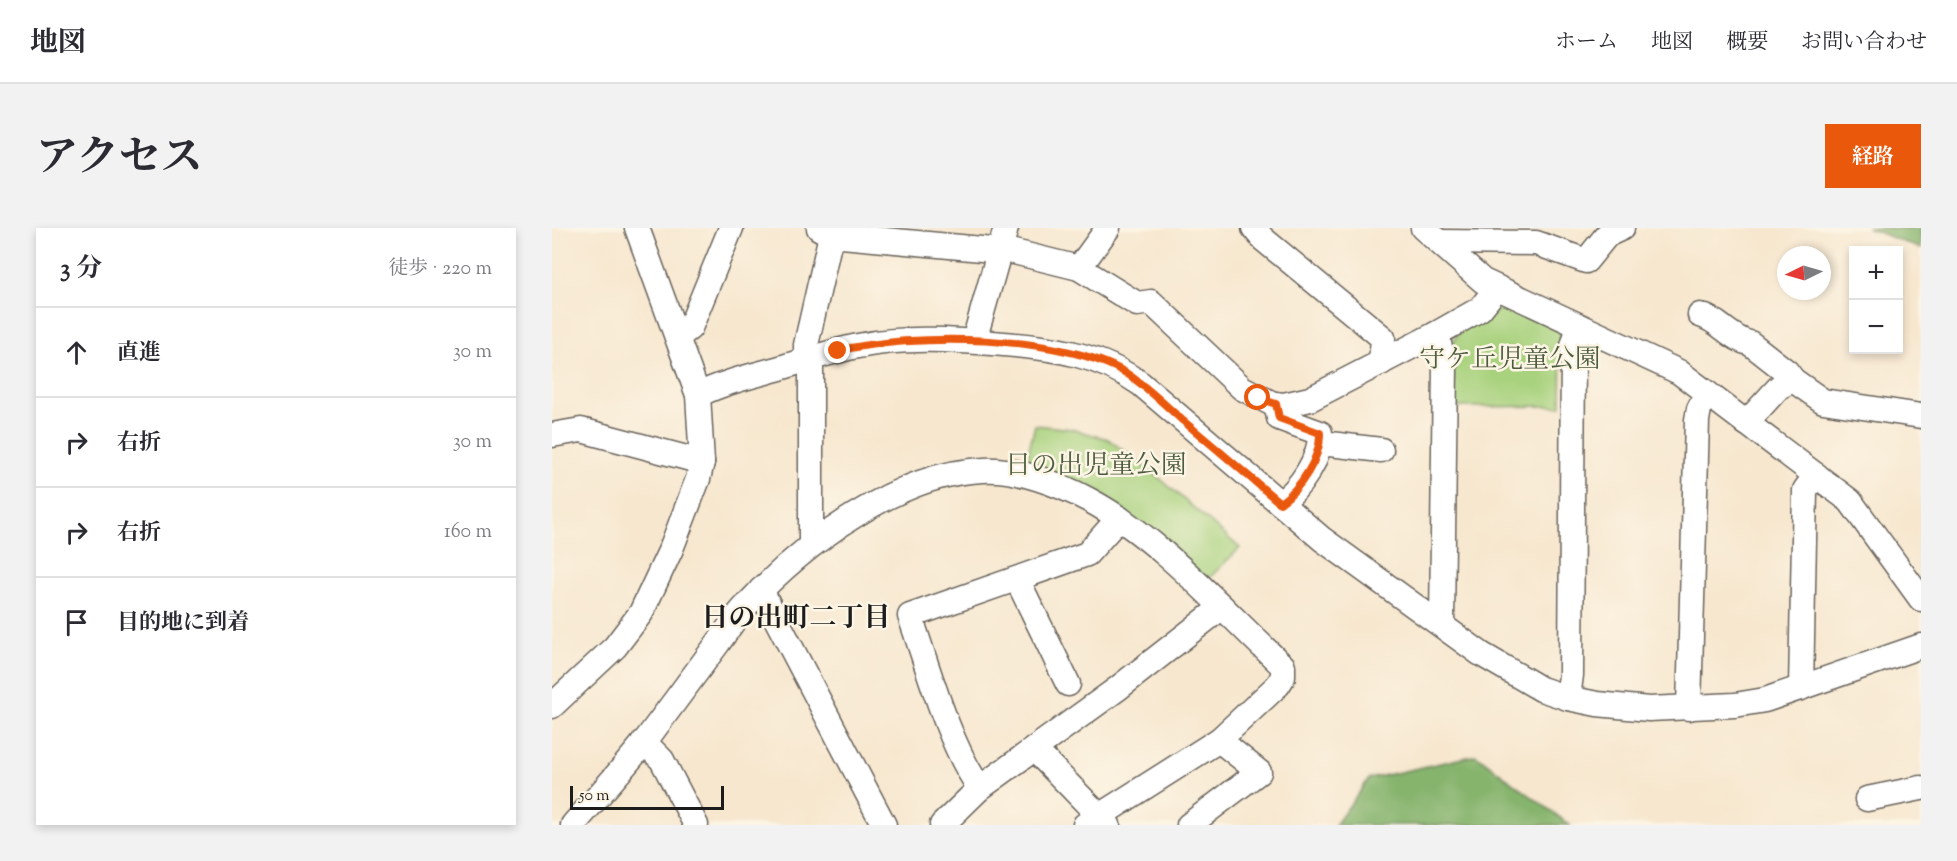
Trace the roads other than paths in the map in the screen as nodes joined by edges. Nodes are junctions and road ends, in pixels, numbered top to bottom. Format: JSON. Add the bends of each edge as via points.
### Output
{"nodes":[{"id":1,"x":637,"y":228,"type":"edge"},
{"id":2,"x":731,"y":228,"type":"edge"},
{"id":3,"x":1108,"y":228,"type":"edge"},
{"id":4,"x":1254,"y":228,"type":"edge"},
{"id":5,"x":1622,"y":228,"type":"edge"},
{"id":6,"x":825,"y":231,"type":"edge"},
{"id":7,"x":1432,"y":235,"type":"edge"},
{"id":8,"x":1002,"y":239,"type":"edge"},
{"id":9,"x":1079,"y":268,"type":"junction"},
{"id":10,"x":1497,"y":288,"type":"junction"},
{"id":11,"x":1700,"y":315,"type":"dead end"},
{"id":12,"x":1579,"y":326,"type":"junction"},
{"id":13,"x":1436,"y":334,"type":"junction"},
{"id":14,"x":678,"y":337,"type":"junction"},
{"id":15,"x":974,"y":341,"type":"junction"},
{"id":16,"x":809,"y":359,"type":"junction"},
{"id":17,"x":1381,"y":363,"type":"junction"},
{"id":18,"x":1793,"y":380,"type":"junction"},
{"id":19,"x":1707,"y":393,"type":"junction"},
{"id":20,"x":698,"y":395,"type":"junction"},
{"id":21,"x":1276,"y":404,"type":"junction"},
{"id":22,"x":1921,"y":416,"type":"edge"},
{"id":23,"x":1746,"y":423,"type":"junction"},
{"id":24,"x":552,"y":435,"type":"edge"},
{"id":25,"x":1321,"y":438,"type":"junction"},
{"id":26,"x":1381,"y":450,"type":"dead end"},
{"id":27,"x":702,"y":462,"type":"junction"},
{"id":28,"x":1816,"y":475,"type":"junction"},
{"id":29,"x":1280,"y":503,"type":"junction"},
{"id":30,"x":1119,"y":518,"type":"junction"},
{"id":31,"x":811,"y":545,"type":"junction"},
{"id":32,"x":1017,"y":579,"type":"junction"},
{"id":33,"x":761,"y":590,"type":"junction"},
{"id":34,"x":1921,"y":599,"type":"edge"},
{"id":35,"x":1222,"y":607,"type":"junction"},
{"id":36,"x":1442,"y":624,"type":"junction"},
{"id":37,"x":1921,"y":646,"type":"edge"},
{"id":38,"x":1068,"y":684,"type":"dead end"},
{"id":39,"x":1801,"y":688,"type":"junction"},
{"id":40,"x":1568,"y":698,"type":"junction"},
{"id":41,"x":552,"y":706,"type":"edge"},
{"id":42,"x":1689,"y":708,"type":"junction"},
{"id":43,"x":1219,"y":740,"type":"junction"},
{"id":44,"x":644,"y":742,"type":"junction"},
{"id":45,"x":1034,"y":749,"type":"junction"},
{"id":46,"x":980,"y":788,"type":"junction"},
{"id":47,"x":1921,"y":788,"type":"edge"},
{"id":48,"x":1866,"y":799,"type":"dead end"},
{"id":49,"x":1097,"y":822,"type":"edge"},
{"id":50,"x":573,"y":825,"type":"edge"},
{"id":51,"x":696,"y":825,"type":"edge"},
{"id":52,"x":884,"y":825,"type":"edge"},
{"id":53,"x":942,"y":825,"type":"edge"},
{"id":54,"x":1189,"y":825,"type":"edge"}],
"edges":[{"from":1,"to":14,"type":"street"},
{"from":2,"to":14,"type":"street","via":[[690,328]]},
{"from":3,"to":9,"type":"street"},
{"from":4,"to":17,"type":"street","via":[[1383,338]]},
{"from":5,"to":7,"type":"street","via":[[1607,235],[1586,261],[1536,243]]},
{"from":6,"to":8,"type":"street","via":[[926,242]]},
{"from":6,"to":16,"type":"street","via":[[806,345]]},
{"from":7,"to":10,"type":"street","via":[[1483,281]]},
{"from":8,"to":9,"type":"street"},
{"from":8,"to":15,"type":"street"},
{"from":9,"to":21,"type":"street","via":[[1137,304],[1151,302],[1242,388]]},
{"from":10,"to":12,"type":"street"},
{"from":10,"to":13,"type":"street","via":[[1480,309]]},
{"from":11,"to":18,"type":"street","via":[[1750,343]]},
{"from":12,"to":19,"type":"street","via":[[1679,372]]},
{"from":12,"to":40,"type":"street","via":[[1573,346]]},
{"from":13,"to":17,"type":"street"},
{"from":13,"to":36,"type":"street","via":[[1445,364]]},
{"from":14,"to":20,"type":"street"},
{"from":15,"to":16,"type":"street","via":[[875,343]]},
{"from":15,"to":29,"type":"street","via":[[1067,351],[1109,364],[1141,384]]},
{"from":16,"to":20,"type":"street"},
{"from":16,"to":31,"type":"street"},
{"from":17,"to":21,"type":"street","via":[[1310,399]]},
{"from":18,"to":22,"type":"street","via":[[1823,401]]},
{"from":18,"to":23,"type":"street","via":[[1779,387]]},
{"from":19,"to":23,"type":"street"},
{"from":19,"to":42,"type":"street","via":[[1697,420]]},
{"from":20,"to":27,"type":"street"},
{"from":21,"to":25,"type":"street","via":[[1279,418]]},
{"from":23,"to":28,"type":"street"},
{"from":24,"to":27,"type":"street","via":[[581,430]]},
{"from":25,"to":26,"type":"street"},
{"from":25,"to":29,"type":"street","via":[[1294,494]]},
{"from":27,"to":41,"type":"street","via":[[671,549],[641,614],[615,647]]},
{"from":28,"to":34,"type":"street","via":[[1850,501]]},
{"from":28,"to":39,"type":"street","via":[[1805,490]]},
{"from":29,"to":36,"type":"street","via":[[1322,539]]},
{"from":30,"to":31,"type":"street","via":[[1088,499],[1040,481],[1000,470],[983,470],[961,472],[891,496],[844,520]]},
{"from":30,"to":32,"type":"street","via":[[1086,554]]},
{"from":30,"to":35,"type":"street"},
{"from":31,"to":33,"type":"street"},
{"from":32,"to":38,"type":"street"},
{"from":32,"to":46,"type":"street","via":[[910,616],[956,741]]},
{"from":33,"to":44,"type":"street","via":[[744,607]]},
{"from":33,"to":52,"type":"street"},
{"from":35,"to":43,"type":"street","via":[[1283,666],[1283,676]]},
{"from":35,"to":45,"type":"street"},
{"from":36,"to":40,"type":"street","via":[[1514,675]]},
{"from":37,"to":39,"type":"street"},
{"from":39,"to":42,"type":"street","via":[[1764,700]]},
{"from":40,"to":42,"type":"street","via":[[1648,709]]},
{"from":43,"to":49,"type":"street"},
{"from":43,"to":54,"type":"street","via":[[1259,772]]},
{"from":44,"to":50,"type":"street"},
{"from":44,"to":51,"type":"street","via":[[662,760]]},
{"from":45,"to":46,"type":"street"},
{"from":45,"to":49,"type":"street"},
{"from":46,"to":53,"type":"street"},
{"from":47,"to":48,"type":"street"}]}
